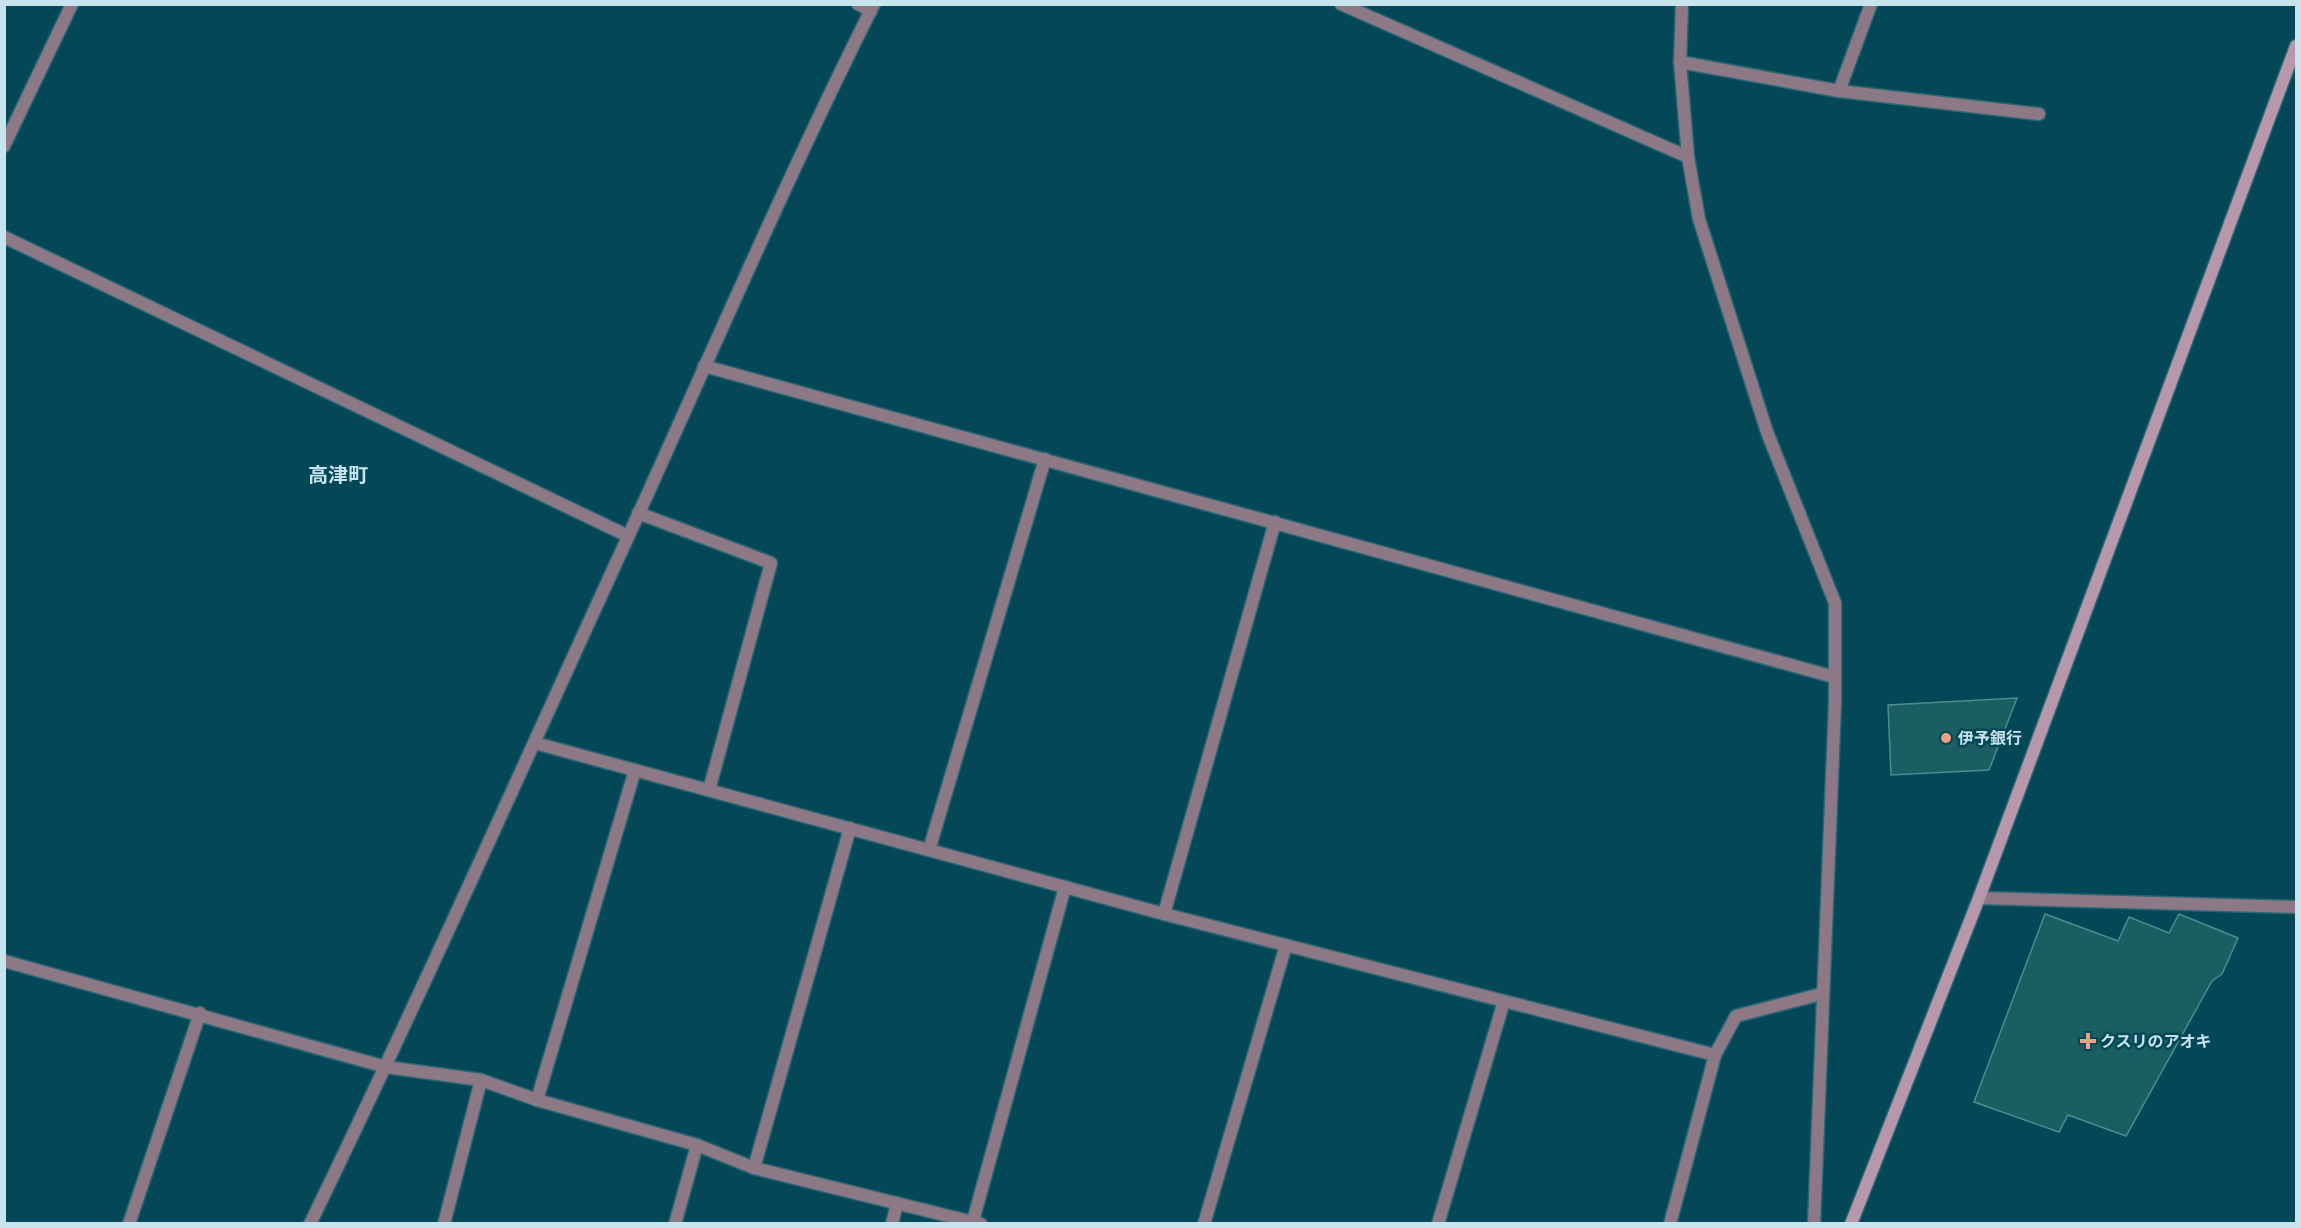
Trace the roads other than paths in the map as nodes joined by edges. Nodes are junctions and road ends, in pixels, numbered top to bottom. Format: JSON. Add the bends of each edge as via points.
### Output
{"nodes":[{"id":1,"x":72,"y":4,"type":"edge"},
{"id":2,"x":858,"y":4,"type":"edge"},
{"id":3,"x":1341,"y":4,"type":"edge"},
{"id":4,"x":1682,"y":4,"type":"edge"},
{"id":5,"x":1871,"y":4,"type":"edge"},
{"id":6,"x":872,"y":8,"type":"edge"},
{"id":7,"x":2296,"y":46,"type":"edge"},
{"id":8,"x":1680,"y":62,"type":"junction"},
{"id":9,"x":1839,"y":91,"type":"junction"},
{"id":10,"x":2039,"y":114,"type":"dead end"},
{"id":11,"x":4,"y":146,"type":"edge"},
{"id":12,"x":1688,"y":157,"type":"junction"},
{"id":13,"x":4,"y":237,"type":"edge"},
{"id":14,"x":704,"y":366,"type":"junction"},
{"id":15,"x":1045,"y":459,"type":"junction"},
{"id":16,"x":638,"y":513,"type":"junction"},
{"id":17,"x":1275,"y":522,"type":"junction"},
{"id":18,"x":628,"y":536,"type":"junction"},
{"id":19,"x":1834,"y":677,"type":"junction"},
{"id":20,"x":535,"y":743,"type":"junction"},
{"id":21,"x":635,"y":770,"type":"junction"},
{"id":22,"x":709,"y":790,"type":"junction"},
{"id":23,"x":850,"y":828,"type":"junction"},
{"id":24,"x":929,"y":850,"type":"junction"},
{"id":25,"x":1065,"y":887,"type":"junction"},
{"id":26,"x":1979,"y":898,"type":"junction"},
{"id":27,"x":2296,"y":907,"type":"edge"},
{"id":28,"x":1164,"y":914,"type":"junction"},
{"id":29,"x":1286,"y":945,"type":"junction"},
{"id":30,"x":4,"y":961,"type":"edge"},
{"id":31,"x":1821,"y":994,"type":"junction"},
{"id":32,"x":1504,"y":1001,"type":"junction"},
{"id":33,"x":200,"y":1013,"type":"junction"},
{"id":34,"x":1715,"y":1055,"type":"junction"},
{"id":35,"x":386,"y":1067,"type":"junction"},
{"id":36,"x":481,"y":1080,"type":"junction"},
{"id":37,"x":537,"y":1100,"type":"junction"},
{"id":38,"x":697,"y":1145,"type":"junction"},
{"id":39,"x":754,"y":1168,"type":"junction"},
{"id":40,"x":897,"y":1203,"type":"junction"},
{"id":41,"x":977,"y":1222,"type":"edge"},
{"id":42,"x":129,"y":1224,"type":"edge"},
{"id":43,"x":310,"y":1224,"type":"edge"},
{"id":44,"x":444,"y":1224,"type":"edge"},
{"id":45,"x":675,"y":1224,"type":"edge"},
{"id":46,"x":892,"y":1224,"type":"edge"},
{"id":47,"x":1204,"y":1224,"type":"edge"},
{"id":48,"x":1438,"y":1224,"type":"edge"},
{"id":49,"x":1670,"y":1224,"type":"edge"},
{"id":50,"x":1814,"y":1224,"type":"edge"},
{"id":51,"x":1851,"y":1224,"type":"edge"}],
"edges":[{"from":1,"to":11,"type":"street"},
{"from":2,"to":6,"type":"street"},
{"from":3,"to":12,"type":"street"},
{"from":4,"to":8,"type":"street"},
{"from":5,"to":9,"type":"street"},
{"from":6,"to":14,"type":"street"},
{"from":7,"to":26,"type":"street"},
{"from":8,"to":9,"type":"street"},
{"from":8,"to":12,"type":"street"},
{"from":9,"to":10,"type":"street"},
{"from":12,"to":19,"type":"street","via":[[1699,219],[1767,432],[1835,603]]},
{"from":13,"to":18,"type":"street"},
{"from":14,"to":15,"type":"street"},
{"from":14,"to":16,"type":"street"},
{"from":15,"to":17,"type":"street"},
{"from":15,"to":24,"type":"street"},
{"from":16,"to":18,"type":"street"},
{"from":16,"to":22,"type":"street","via":[[771,563]]},
{"from":17,"to":19,"type":"street"},
{"from":17,"to":28,"type":"street"},
{"from":18,"to":20,"type":"street"},
{"from":19,"to":31,"type":"street"},
{"from":20,"to":21,"type":"street"},
{"from":20,"to":35,"type":"street"},
{"from":21,"to":22,"type":"street"},
{"from":21,"to":37,"type":"street"},
{"from":22,"to":23,"type":"street"},
{"from":23,"to":24,"type":"street"},
{"from":23,"to":39,"type":"street"},
{"from":24,"to":25,"type":"street"},
{"from":25,"to":28,"type":"street"},
{"from":25,"to":41,"type":"street"},
{"from":26,"to":27,"type":"street"},
{"from":26,"to":51,"type":"street"},
{"from":28,"to":29,"type":"street"},
{"from":29,"to":32,"type":"street"},
{"from":29,"to":47,"type":"street"},
{"from":30,"to":33,"type":"street"},
{"from":31,"to":34,"type":"street","via":[[1736,1016]]},
{"from":31,"to":50,"type":"street"},
{"from":32,"to":34,"type":"street"},
{"from":32,"to":48,"type":"street"},
{"from":33,"to":35,"type":"street"},
{"from":33,"to":42,"type":"street"},
{"from":34,"to":49,"type":"street"},
{"from":35,"to":36,"type":"street"},
{"from":35,"to":43,"type":"street"},
{"from":36,"to":37,"type":"street"},
{"from":36,"to":44,"type":"street"},
{"from":37,"to":38,"type":"street"},
{"from":38,"to":39,"type":"street"},
{"from":38,"to":45,"type":"street"},
{"from":39,"to":40,"type":"street"},
{"from":40,"to":41,"type":"street"},
{"from":40,"to":46,"type":"street"}]}
